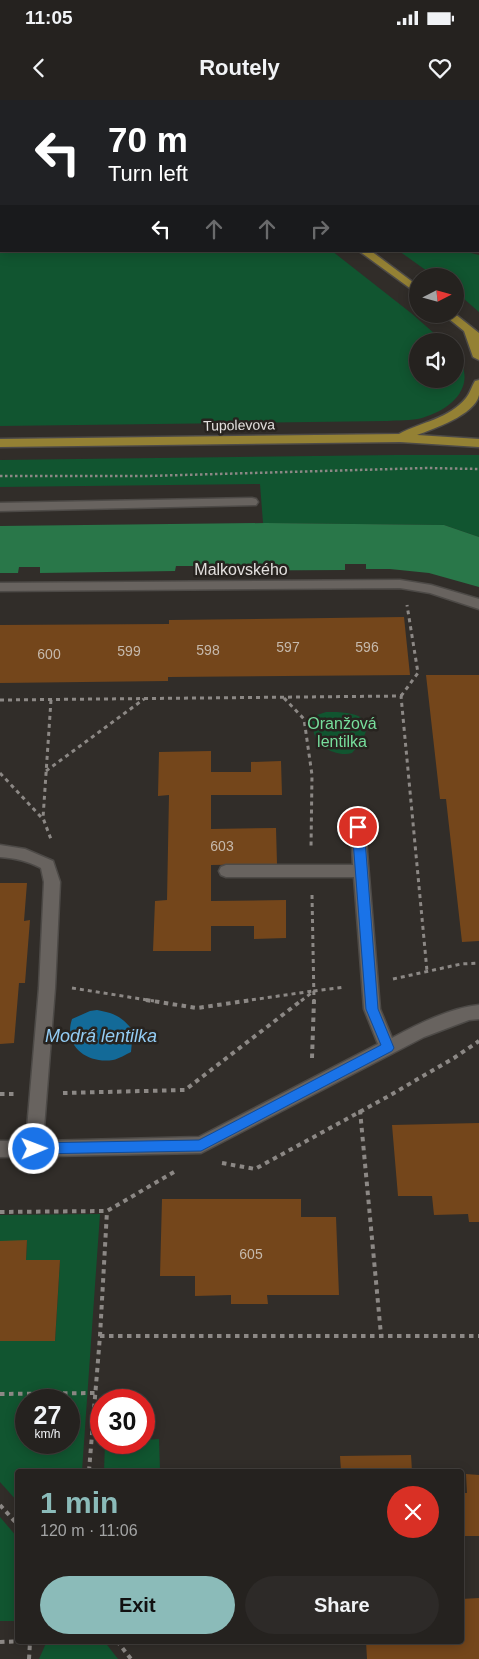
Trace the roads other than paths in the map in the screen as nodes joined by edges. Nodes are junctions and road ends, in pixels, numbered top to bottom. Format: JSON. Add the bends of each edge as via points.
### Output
{"nodes":[{"id":1,"x":365,"y":252,"type":"edge"},
{"id":2,"x":409,"y":284,"type":"edge"},
{"id":3,"x":460,"y":323,"type":"edge"},
{"id":4,"x":467,"y":328,"type":"junction"},
{"id":5,"x":479,"y":338,"type":"edge"},
{"id":6,"x":479,"y":357,"type":"edge"},
{"id":7,"x":479,"y":383,"type":"edge"},
{"id":8,"x":400,"y":438,"type":"junction"},
{"id":9,"x":0,"y":443,"type":"edge"},
{"id":10,"x":479,"y":443,"type":"edge"},
{"id":11,"x":252,"y":502,"type":"dead end"},
{"id":12,"x":0,"y":507,"type":"edge"},
{"id":13,"x":0,"y":587,"type":"edge"},
{"id":14,"x":479,"y":604,"type":"edge"},
{"id":15,"x":358,"y":827,"type":"dead end"},
{"id":16,"x":0,"y":851,"type":"edge"},
{"id":17,"x":226,"y":871,"type":"dead end"},
{"id":18,"x":361,"y":871,"type":"junction"},
{"id":19,"x":479,"y":1012,"type":"edge"},
{"id":20,"x":388,"y":1048,"type":"junction"},
{"id":21,"x":0,"y":1149,"type":"edge"},
{"id":22,"x":34,"y":1149,"type":"junction"}],
"edges":[{"from":1,"to":2,"type":"main road"},
{"from":3,"to":4,"type":"main road"},
{"from":4,"to":5,"type":"main road"},
{"from":4,"to":6,"type":"main road"},
{"from":7,"to":8,"type":"main road","via":[[462,409]]},
{"from":8,"to":9,"type":"main road","name":"Tupolevova"},
{"from":8,"to":10,"type":"main road","name":"Tupolevova"},
{"from":11,"to":12,"type":"street"},
{"from":13,"to":14,"type":"street","name":"Malkovského","via":[[400,584],[430,589]]},
{"from":15,"to":18,"type":"street"},
{"from":16,"to":22,"type":"street","via":[[35,857],[48,865],[52,882]]},
{"from":17,"to":18,"type":"street"},
{"from":18,"to":20,"type":"street","via":[[372,1009]]},
{"from":19,"to":20,"type":"street","via":[[418,1032]]},
{"from":20,"to":22,"type":"street","via":[[201,1146]]},
{"from":21,"to":22,"type":"street"}]}
